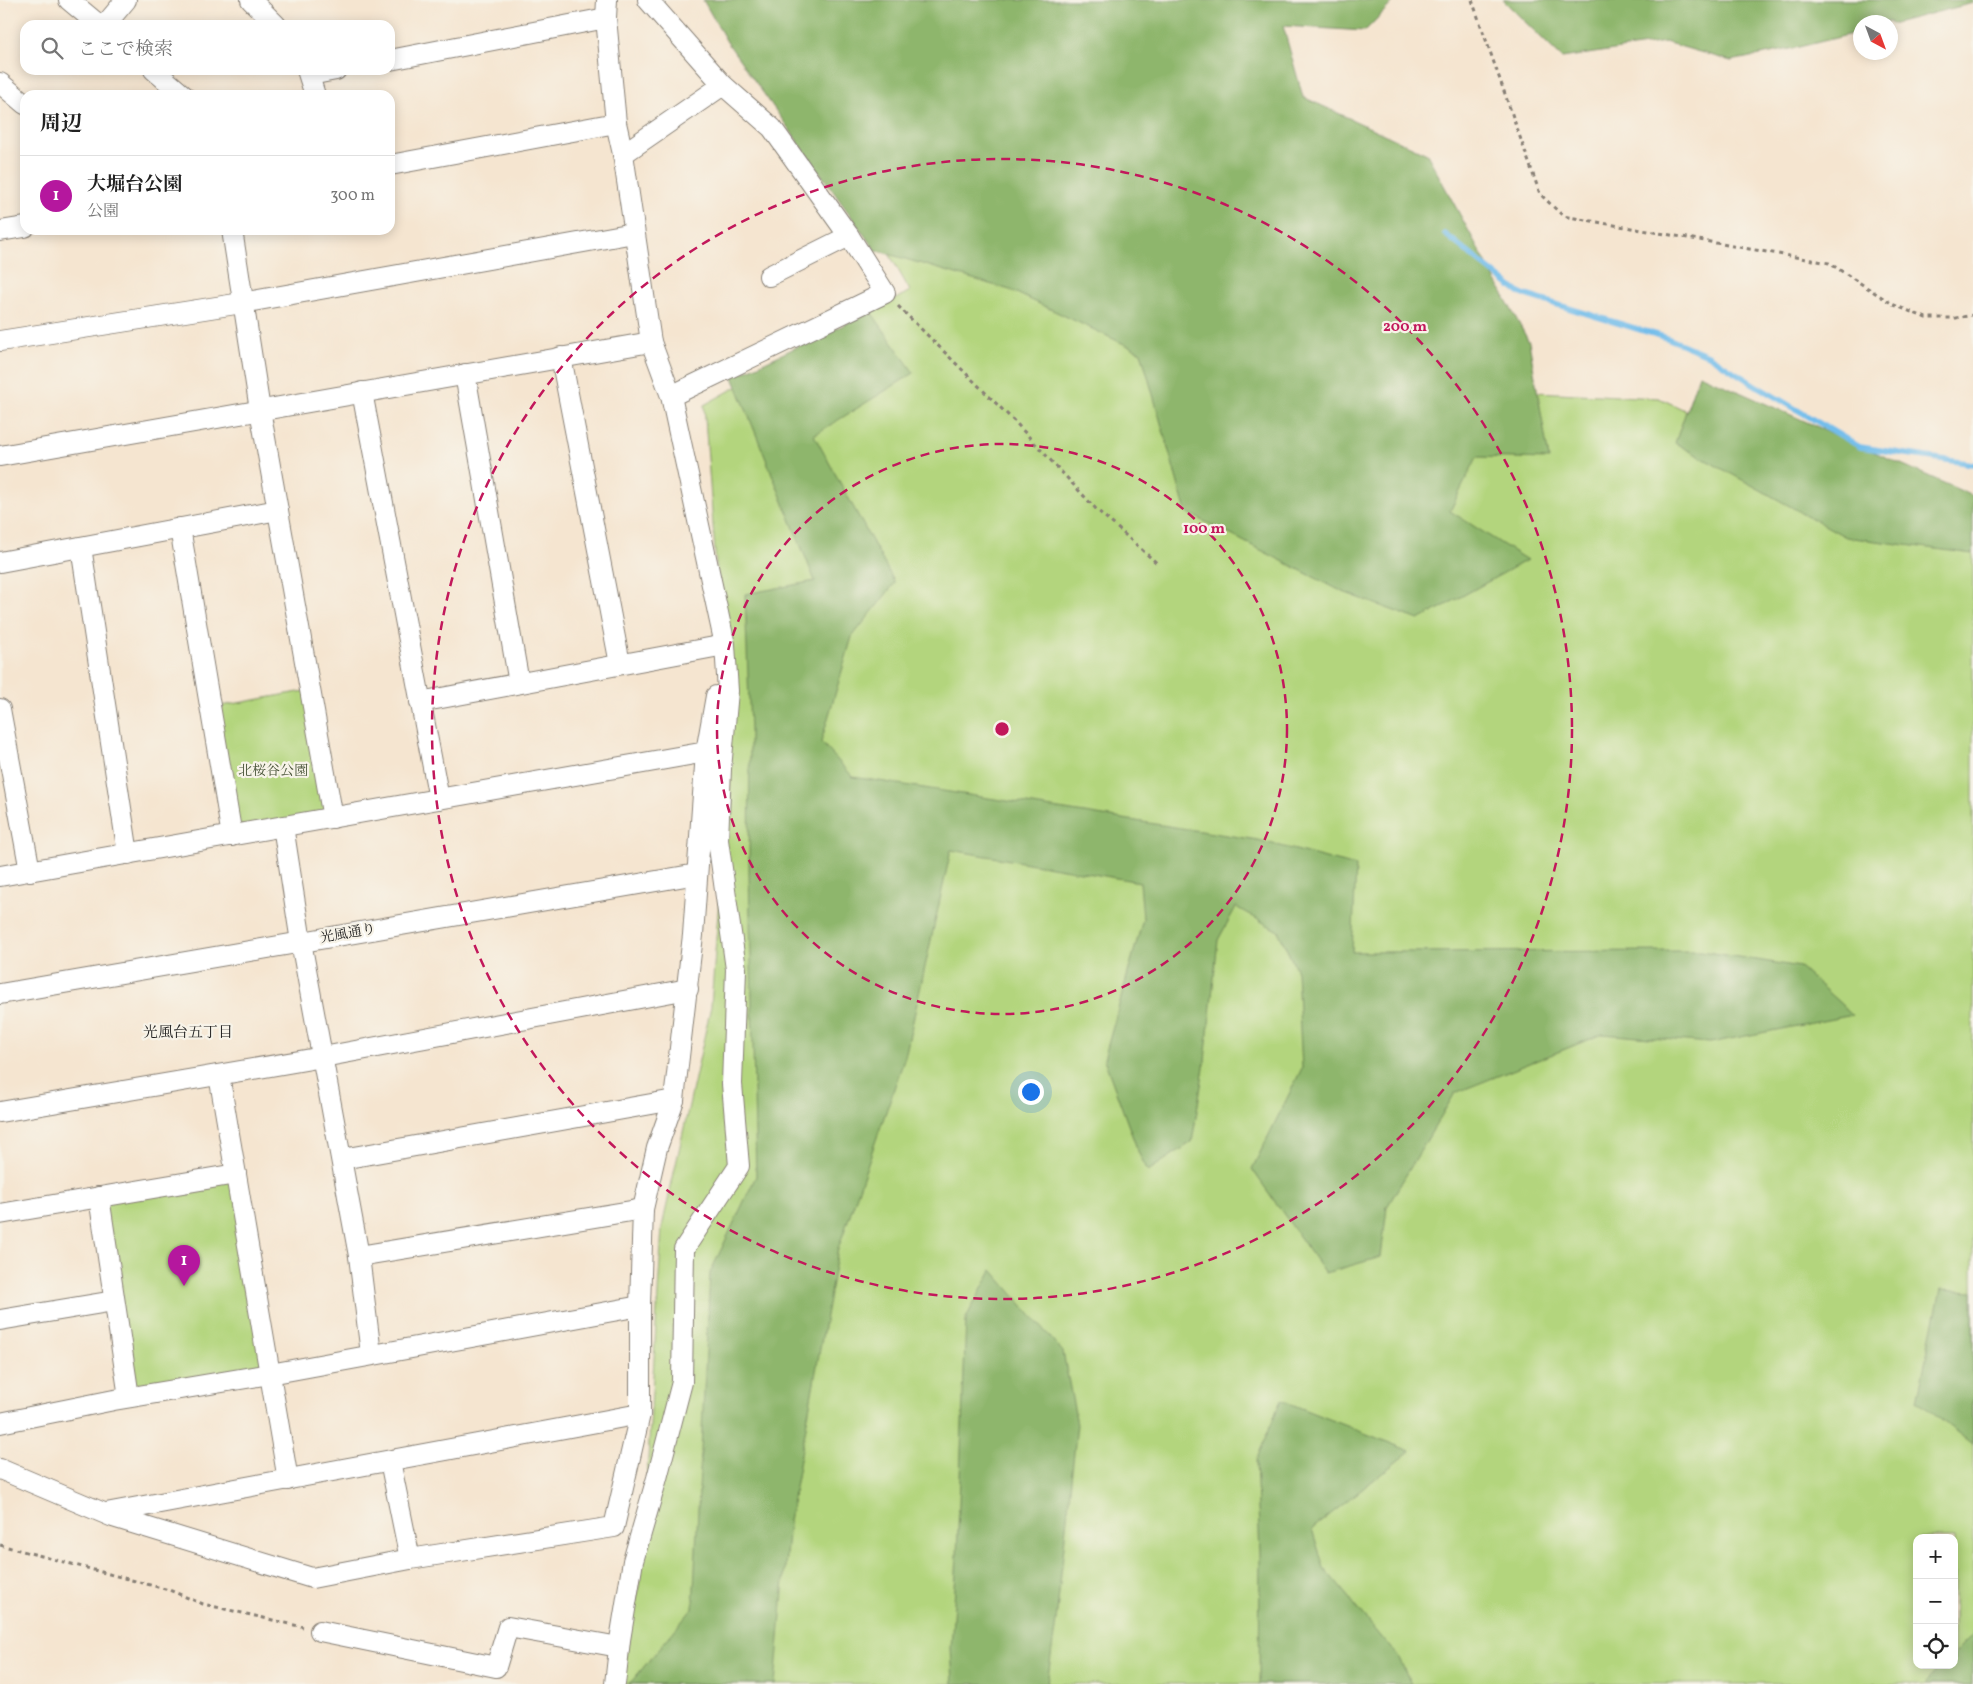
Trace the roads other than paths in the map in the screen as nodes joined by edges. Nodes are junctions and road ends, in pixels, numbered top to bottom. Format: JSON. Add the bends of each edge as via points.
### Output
{"nodes":[{"id":1,"x":69,"y":0,"type":"edge"},
{"id":2,"x":126,"y":0,"type":"edge"},
{"id":3,"x":648,"y":0,"type":"edge"},
{"id":4,"x":259,"y":2,"type":"edge"},
{"id":5,"x":607,"y":9,"type":"edge"},
{"id":6,"x":94,"y":20,"type":"edge"},
{"id":7,"x":109,"y":20,"type":"edge"},
{"id":8,"x":272,"y":20,"type":"edge"},
{"id":9,"x":395,"y":59,"type":"edge"},
{"id":10,"x":160,"y":75,"type":"edge"},
{"id":11,"x":309,"y":75,"type":"edge"},
{"id":12,"x":0,"y":83,"type":"edge"},
{"id":13,"x":723,"y":85,"type":"junction"},
{"id":14,"x":177,"y":90,"type":"edge"},
{"id":15,"x":314,"y":90,"type":"edge"},
{"id":16,"x":20,"y":100,"type":"edge"},
{"id":17,"x":616,"y":123,"type":"junction"},
{"id":18,"x":623,"y":154,"type":"junction"},
{"id":19,"x":395,"y":164,"type":"edge"},
{"id":20,"x":20,"y":228,"type":"edge"},
{"id":21,"x":1,"y":230,"type":"edge"},
{"id":22,"x":634,"y":233,"type":"junction"},
{"id":23,"x":233,"y":235,"type":"edge"},
{"id":24,"x":849,"y":236,"type":"junction"},
{"id":25,"x":769,"y":276,"type":"dead end"},
{"id":26,"x":242,"y":303,"type":"junction"},
{"id":27,"x":0,"y":341,"type":"edge"},
{"id":28,"x":652,"y":342,"type":"junction"},
{"id":29,"x":561,"y":357,"type":"junction"},
{"id":30,"x":465,"y":374,"type":"junction"},
{"id":31,"x":362,"y":392,"type":"junction"},
{"id":32,"x":671,"y":396,"type":"junction"},
{"id":33,"x":260,"y":410,"type":"junction"},
{"id":34,"x":0,"y":456,"type":"edge"},
{"id":35,"x":278,"y":510,"type":"junction"},
{"id":36,"x":180,"y":528,"type":"junction"},
{"id":37,"x":81,"y":547,"type":"junction"},
{"id":38,"x":0,"y":562,"type":"edge"},
{"id":39,"x":725,"y":645,"type":"junction"},
{"id":40,"x":620,"y":664,"type":"junction"},
{"id":41,"x":519,"y":683,"type":"junction"},
{"id":42,"x":420,"y":702,"type":"junction"},
{"id":43,"x":0,"y":709,"type":"edge"},
{"id":44,"x":706,"y":752,"type":"junction"},
{"id":45,"x":439,"y":799,"type":"junction"},
{"id":46,"x":333,"y":818,"type":"junction"},
{"id":47,"x":283,"y":826,"type":"junction"},
{"id":48,"x":232,"y":836,"type":"junction"},
{"id":49,"x":128,"y":854,"type":"junction"},
{"id":50,"x":30,"y":871,"type":"junction"},
{"id":51,"x":697,"y":874,"type":"junction"},
{"id":52,"x":0,"y":876,"type":"edge"},
{"id":53,"x":301,"y":942,"type":"junction"},
{"id":54,"x":688,"y":989,"type":"junction"},
{"id":55,"x":0,"y":994,"type":"edge"},
{"id":56,"x":323,"y":1057,"type":"junction"},
{"id":57,"x":219,"y":1075,"type":"junction"},
{"id":58,"x":674,"y":1100,"type":"junction"},
{"id":59,"x":0,"y":1112,"type":"edge"},
{"id":60,"x":342,"y":1159,"type":"junction"},
{"id":61,"x":236,"y":1174,"type":"junction"},
{"id":62,"x":99,"y":1197,"type":"junction"},
{"id":63,"x":643,"y":1209,"type":"junction"},
{"id":64,"x":0,"y":1214,"type":"edge"},
{"id":65,"x":359,"y":1256,"type":"junction"},
{"id":66,"x":114,"y":1301,"type":"junction"},
{"id":67,"x":640,"y":1306,"type":"junction"},
{"id":68,"x":0,"y":1320,"type":"edge"},
{"id":69,"x":371,"y":1354,"type":"junction"},
{"id":70,"x":270,"y":1374,"type":"junction"},
{"id":71,"x":128,"y":1397,"type":"junction"},
{"id":72,"x":640,"y":1414,"type":"junction"},
{"id":73,"x":0,"y":1423,"type":"edge"},
{"id":74,"x":390,"y":1461,"type":"junction"},
{"id":75,"x":0,"y":1468,"type":"edge"},
{"id":76,"x":288,"y":1480,"type":"junction"},
{"id":77,"x":104,"y":1514,"type":"junction"},
{"id":78,"x":410,"y":1559,"type":"junction"},
{"id":79,"x":320,"y":1631,"type":"road end"},
{"id":80,"x":619,"y":1647,"type":"junction"},
{"id":81,"x":615,"y":1684,"type":"edge"}],
"edges":[{"from":1,"to":6,"type":"street"},
{"from":2,"to":7,"type":"street"},
{"from":3,"to":13,"type":"street"},
{"from":4,"to":8,"type":"street"},
{"from":5,"to":9,"type":"street"},
{"from":5,"to":17,"type":"street"},
{"from":10,"to":14,"type":"street"},
{"from":11,"to":15,"type":"street"},
{"from":12,"to":16,"type":"street"},
{"from":13,"to":18,"type":"street"},
{"from":13,"to":24,"type":"street","via":[[772,128]]},
{"from":17,"to":18,"type":"street"},
{"from":17,"to":19,"type":"street"},
{"from":18,"to":22,"type":"street"},
{"from":20,"to":21,"type":"street"},
{"from":22,"to":26,"type":"street"},
{"from":22,"to":28,"type":"street"},
{"from":23,"to":26,"type":"street"},
{"from":24,"to":25,"type":"street"},
{"from":24,"to":32,"type":"street","via":[[885,293]]},
{"from":26,"to":27,"type":"street"},
{"from":26,"to":33,"type":"street"},
{"from":28,"to":29,"type":"street"},
{"from":28,"to":32,"type":"street"},
{"from":29,"to":30,"type":"street"},
{"from":29,"to":40,"type":"street"},
{"from":30,"to":31,"type":"street"},
{"from":30,"to":41,"type":"street"},
{"from":31,"to":33,"type":"street"},
{"from":31,"to":42,"type":"street"},
{"from":32,"to":39,"type":"street"},
{"from":33,"to":34,"type":"street"},
{"from":33,"to":35,"type":"street"},
{"from":35,"to":36,"type":"street"},
{"from":35,"to":46,"type":"street"},
{"from":36,"to":37,"type":"street"},
{"from":36,"to":48,"type":"street"},
{"from":37,"to":38,"type":"street"},
{"from":37,"to":49,"type":"street"},
{"from":39,"to":40,"type":"street"},
{"from":39,"to":44,"type":"street"},
{"from":39,"to":80,"type":"street","via":[[728,691],[718,840],[736,969],[732,1084],[739,1166],[684,1249],[682,1382],[633,1561]]},
{"from":40,"to":41,"type":"street"},
{"from":41,"to":42,"type":"street"},
{"from":42,"to":45,"type":"street"},
{"from":43,"to":50,"type":"street"},
{"from":44,"to":45,"type":"street"},
{"from":44,"to":51,"type":"street"},
{"from":45,"to":46,"type":"street"},
{"from":46,"to":47,"type":"street"},
{"from":47,"to":48,"type":"street"},
{"from":47,"to":53,"type":"street"},
{"from":48,"to":49,"type":"street"},
{"from":49,"to":50,"type":"street"},
{"from":50,"to":52,"type":"street"},
{"from":51,"to":53,"type":"street","name":"光風通り"},
{"from":51,"to":54,"type":"street"},
{"from":53,"to":55,"type":"street","name":"光風通り"},
{"from":53,"to":56,"type":"street"},
{"from":54,"to":56,"type":"street"},
{"from":54,"to":58,"type":"street"},
{"from":56,"to":57,"type":"street"},
{"from":56,"to":60,"type":"street"},
{"from":57,"to":59,"type":"street"},
{"from":57,"to":61,"type":"street"},
{"from":58,"to":60,"type":"street"},
{"from":58,"to":63,"type":"street","via":[[657,1148]]},
{"from":60,"to":65,"type":"street"},
{"from":61,"to":62,"type":"street"},
{"from":61,"to":70,"type":"street"},
{"from":62,"to":64,"type":"street"},
{"from":62,"to":66,"type":"street"},
{"from":63,"to":65,"type":"street"},
{"from":63,"to":67,"type":"street"},
{"from":65,"to":69,"type":"street"},
{"from":66,"to":68,"type":"street"},
{"from":66,"to":71,"type":"street"},
{"from":67,"to":69,"type":"street"},
{"from":67,"to":72,"type":"street"},
{"from":69,"to":70,"type":"street"},
{"from":70,"to":71,"type":"street"},
{"from":70,"to":76,"type":"street"},
{"from":71,"to":73,"type":"street"},
{"from":72,"to":74,"type":"street"},
{"from":72,"to":78,"type":"street","via":[[614,1527]]},
{"from":74,"to":76,"type":"street"},
{"from":74,"to":78,"type":"street"},
{"from":75,"to":77,"type":"street"},
{"from":76,"to":77,"type":"street"},
{"from":77,"to":78,"type":"street","via":[[312,1578]]},
{"from":79,"to":80,"type":"street","via":[[496,1667],[508,1627]]},
{"from":80,"to":81,"type":"street"}]}
